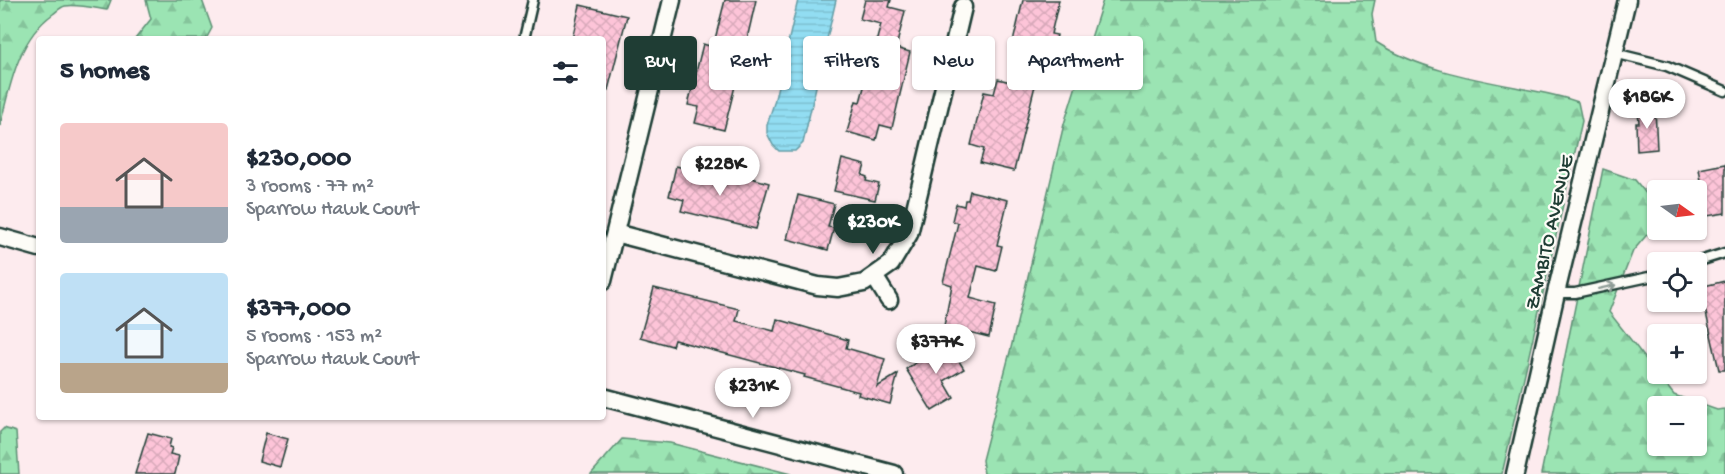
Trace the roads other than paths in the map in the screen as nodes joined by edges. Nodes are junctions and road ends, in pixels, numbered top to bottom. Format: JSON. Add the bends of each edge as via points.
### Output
{"nodes":[{"id":1,"x":533,"y":0,"type":"edge"},
{"id":2,"x":672,"y":0,"type":"edge"},
{"id":3,"x":1627,"y":0,"type":"edge"},
{"id":4,"x":963,"y":7,"type":"dead end"},
{"id":5,"x":525,"y":36,"type":"edge"},
{"id":6,"x":1614,"y":53,"type":"junction"},
{"id":7,"x":1725,"y":91,"type":"edge"},
{"id":8,"x":615,"y":233,"type":"junction"},
{"id":9,"x":0,"y":237,"type":"edge"},
{"id":10,"x":36,"y":247,"type":"edge"},
{"id":11,"x":1725,"y":253,"type":"edge"},
{"id":12,"x":1707,"y":259,"type":"edge"},
{"id":13,"x":606,"y":270,"type":"edge"},
{"id":14,"x":874,"y":276,"type":"junction"},
{"id":15,"x":1647,"y":277,"type":"edge"},
{"id":16,"x":1556,"y":293,"type":"junction"},
{"id":17,"x":889,"y":300,"type":"dead end"},
{"id":18,"x":606,"y":398,"type":"edge"},
{"id":19,"x":894,"y":474,"type":"edge"},
{"id":20,"x":1515,"y":474,"type":"edge"}],
"edges":[{"from":1,"to":5,"type":"lane"},
{"from":2,"to":8,"type":"street"},
{"from":3,"to":6,"type":"street","name":"ZAMBITO AVENUE"},
{"from":4,"to":14,"type":"street","via":[[909,234],[891,264]]},
{"from":6,"to":7,"type":"lane","via":[[1667,66]]},
{"from":6,"to":16,"type":"street","name":"ZAMBITO AVENUE"},
{"from":8,"to":13,"type":"street"},
{"from":8,"to":14,"type":"street","via":[[818,286],[838,288],[864,283]]},
{"from":9,"to":10,"type":"street"},
{"from":11,"to":12,"type":"lane"},
{"from":14,"to":17,"type":"street"},
{"from":16,"to":15,"type":"lane","one_way":true,"via":[[1575,293]]},
{"from":16,"to":20,"type":"street","name":"ZAMBITO AVENUE"},
{"from":18,"to":19,"type":"street"}]}
